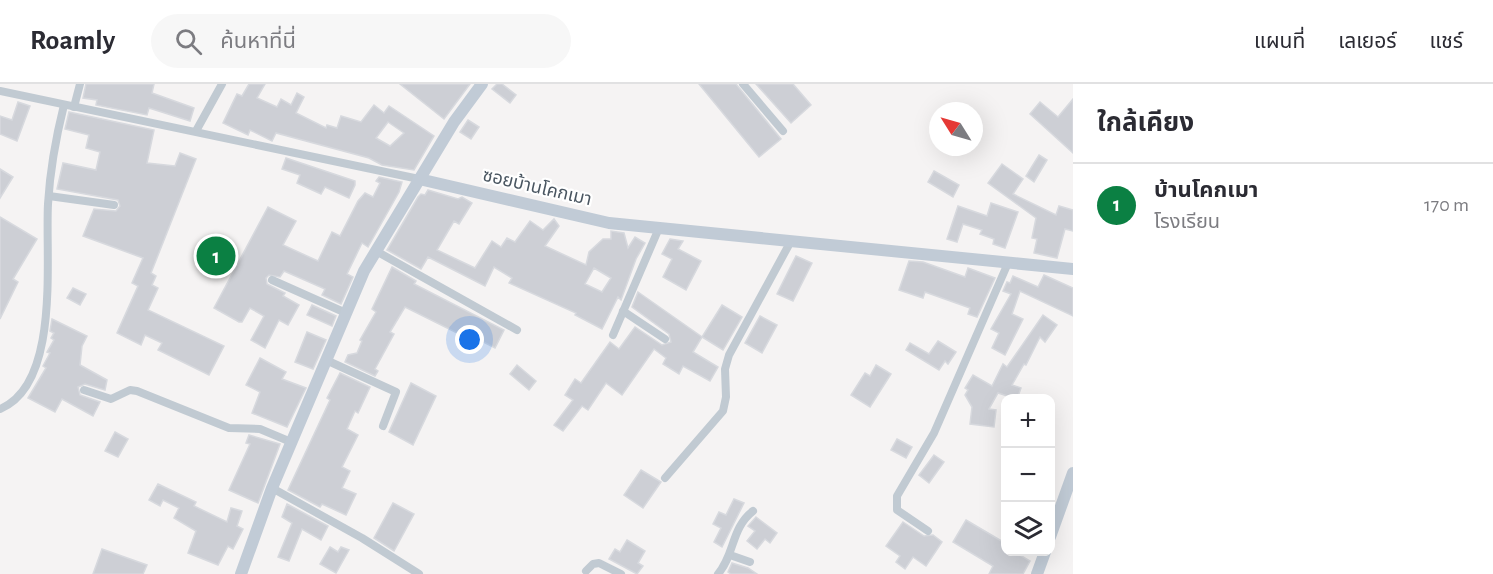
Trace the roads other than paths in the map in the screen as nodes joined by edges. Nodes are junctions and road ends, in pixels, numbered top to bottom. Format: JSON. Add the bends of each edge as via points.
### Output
{"nodes":[{"id":1,"x":80,"y":84,"type":"edge"},
{"id":2,"x":222,"y":84,"type":"edge"},
{"id":3,"x":482,"y":84,"type":"edge"},
{"id":4,"x":743,"y":84,"type":"edge"},
{"id":5,"x":0,"y":91,"type":"edge"},
{"id":6,"x":64,"y":105,"type":"junction"},
{"id":7,"x":74,"y":106,"type":"junction"},
{"id":8,"x":195,"y":131,"type":"junction"},
{"id":9,"x":783,"y":131,"type":"dead end"},
{"id":10,"x":419,"y":179,"type":"junction"},
{"id":11,"x":49,"y":196,"type":"junction"},
{"id":12,"x":114,"y":205,"type":"dead end"},
{"id":13,"x":659,"y":228,"type":"junction"},
{"id":14,"x":791,"y":241,"type":"junction"},
{"id":15,"x":376,"y":251,"type":"junction"},
{"id":16,"x":1008,"y":263,"type":"junction"},
{"id":17,"x":1073,"y":269,"type":"edge"},
{"id":18,"x":272,"y":280,"type":"dead end"},
{"id":19,"x":623,"y":311,"type":"junction"},
{"id":20,"x":346,"y":313,"type":"junction"},
{"id":21,"x":517,"y":330,"type":"dead end"},
{"id":22,"x":613,"y":335,"type":"dead end"},
{"id":23,"x":665,"y":339,"type":"dead end"},
{"id":24,"x":326,"y":360,"type":"junction"},
{"id":25,"x":84,"y":390,"type":"dead end"},
{"id":26,"x":0,"y":409,"type":"edge"},
{"id":27,"x":383,"y":426,"type":"dead end"},
{"id":28,"x":291,"y":442,"type":"junction"},
{"id":29,"x":1073,"y":473,"type":"edge"},
{"id":30,"x":665,"y":478,"type":"dead end"},
{"id":31,"x":272,"y":488,"type":"junction"},
{"id":32,"x":753,"y":511,"type":"dead end"},
{"id":33,"x":1055,"y":523,"type":"edge"},
{"id":34,"x":928,"y":531,"type":"dead end"},
{"id":35,"x":730,"y":555,"type":"junction"},
{"id":36,"x":1044,"y":556,"type":"edge"},
{"id":37,"x":750,"y":562,"type":"dead end"},
{"id":38,"x":586,"y":571,"type":"dead end"},
{"id":39,"x":241,"y":574,"type":"edge"},
{"id":40,"x":419,"y":574,"type":"edge"},
{"id":41,"x":621,"y":574,"type":"edge"},
{"id":42,"x":718,"y":574,"type":"edge"},
{"id":43,"x":1037,"y":574,"type":"edge"}],
"edges":[{"from":1,"to":7,"type":"street"},
{"from":2,"to":8,"type":"street"},
{"from":3,"to":10,"type":"street"},
{"from":4,"to":9,"type":"street"},
{"from":5,"to":6,"type":"street","name":"ซอยบ้านโคกเมา"},
{"from":6,"to":7,"type":"street","name":"ซอยบ้านโคกเมา"},
{"from":6,"to":11,"type":"street","via":[[54,144]]},
{"from":7,"to":8,"type":"street","name":"ซอยบ้านโคกเมา"},
{"from":8,"to":10,"type":"street","name":"ซอยบ้านโคกเมา"},
{"from":10,"to":13,"type":"street","name":"ซอยบ้านโคกเมา","via":[[609,223]]},
{"from":10,"to":15,"type":"street"},
{"from":11,"to":12,"type":"street"},
{"from":11,"to":26,"type":"street","via":[[47,304],[40,354],[28,384],[11,404]]},
{"from":13,"to":14,"type":"street","name":"ซอยบ้านโคกเมา"},
{"from":13,"to":19,"type":"street"},
{"from":14,"to":16,"type":"street","name":"ซอยบ้านโคกเมา"},
{"from":14,"to":30,"type":"street","via":[[729,355],[723,411]]},
{"from":15,"to":20,"type":"street"},
{"from":15,"to":21,"type":"street"},
{"from":16,"to":17,"type":"street","name":"ซอยบ้านโคกเมา"},
{"from":16,"to":34,"type":"street","via":[[934,433],[897,496],[897,510]]},
{"from":18,"to":20,"type":"street"},
{"from":19,"to":22,"type":"street"},
{"from":19,"to":23,"type":"street"},
{"from":20,"to":24,"type":"street"},
{"from":24,"to":27,"type":"street","via":[[396,392]]},
{"from":24,"to":28,"type":"street"},
{"from":25,"to":28,"type":"street","via":[[111,399],[130,390],[137,391],[229,428],[260,429]]},
{"from":28,"to":31,"type":"street"},
{"from":29,"to":33,"type":"street"},
{"from":31,"to":39,"type":"street"},
{"from":31,"to":40,"type":"street"},
{"from":32,"to":35,"type":"street","via":[[742,520]]},
{"from":35,"to":37,"type":"street"},
{"from":35,"to":42,"type":"street"},
{"from":36,"to":43,"type":"street"},
{"from":38,"to":41,"type":"street","via":[[599,563]]}]}
